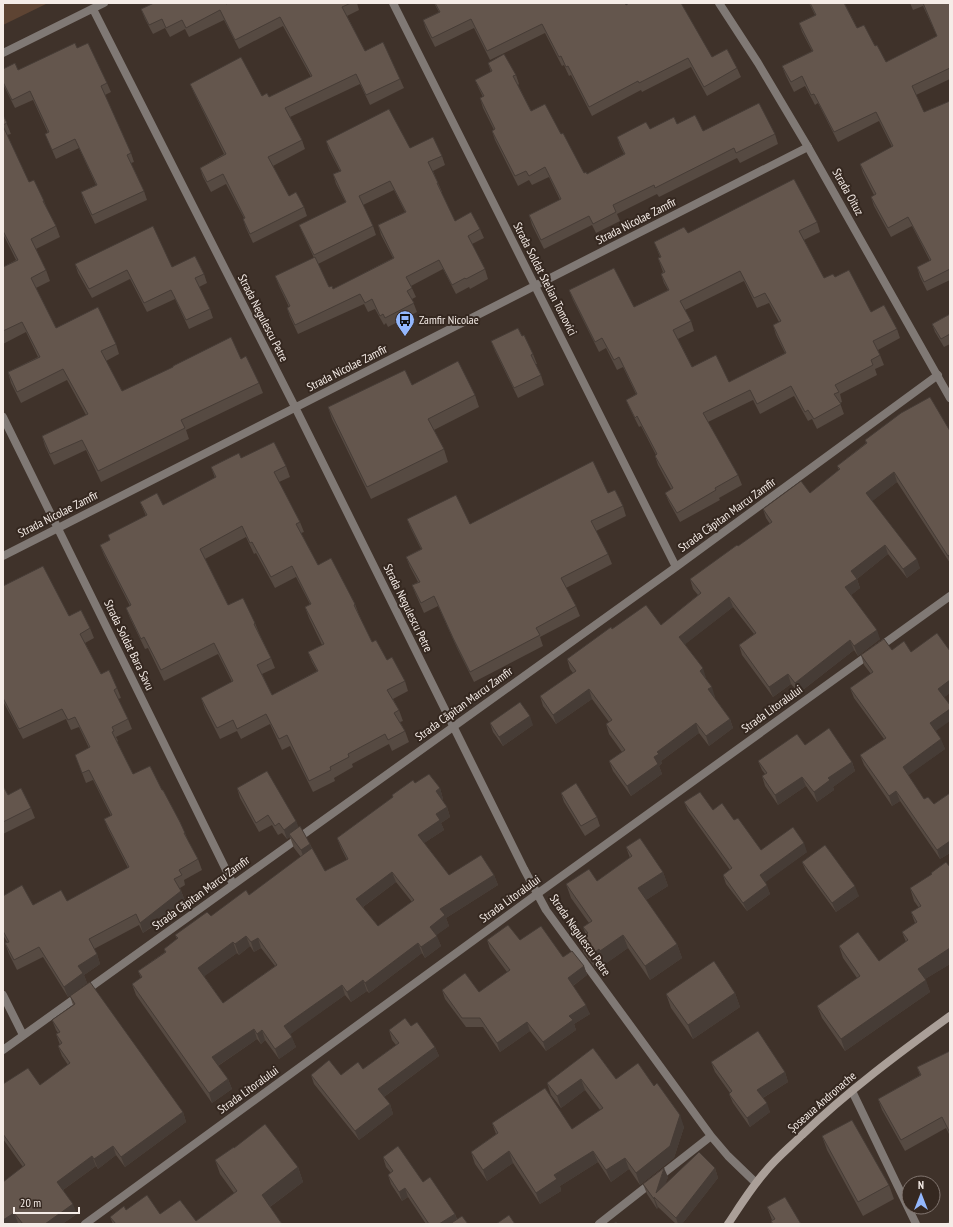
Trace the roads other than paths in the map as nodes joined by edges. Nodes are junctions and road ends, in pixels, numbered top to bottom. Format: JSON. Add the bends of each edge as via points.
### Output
{"nodes":[{"id":1,"x":104,"y":3,"type":"edge"},
{"id":2,"x":393,"y":3,"type":"edge"},
{"id":3,"x":719,"y":3,"type":"edge"},
{"id":4,"x":93,"y":9,"type":"junction"},
{"id":5,"x":3,"y":53,"type":"edge"},
{"id":6,"x":808,"y":147,"type":"junction"},
{"id":7,"x":535,"y":286,"type":"junction"},
{"id":8,"x":938,"y":376,"type":"junction"},
{"id":9,"x":950,"y":398,"type":"edge"},
{"id":10,"x":295,"y":407,"type":"junction"},
{"id":11,"x":3,"y":418,"type":"edge"},
{"id":12,"x":58,"y":528,"type":"junction"},
{"id":13,"x":3,"y":556,"type":"edge"},
{"id":14,"x":676,"y":567,"type":"junction"},
{"id":15,"x":950,"y":596,"type":"edge"},
{"id":16,"x":453,"y":726,"type":"junction"},
{"id":17,"x":233,"y":884,"type":"junction"},
{"id":18,"x":537,"y":894,"type":"junction"},
{"id":19,"x":3,"y":995,"type":"edge"},
{"id":20,"x":950,"y":1016,"type":"edge"},
{"id":21,"x":23,"y":1035,"type":"junction"},
{"id":22,"x":3,"y":1050,"type":"edge"},
{"id":23,"x":852,"y":1091,"type":"junction"},
{"id":24,"x":711,"y":1136,"type":"junction"},
{"id":25,"x":756,"y":1183,"type":"junction"},
{"id":26,"x":85,"y":1224,"type":"edge"},
{"id":27,"x":599,"y":1224,"type":"edge"},
{"id":28,"x":728,"y":1224,"type":"edge"},
{"id":29,"x":916,"y":1224,"type":"edge"}],
"edges":[{"from":1,"to":4,"type":"street"},
{"from":2,"to":7,"type":"street","name":"Strada Soldat Stelian Tomovici"},
{"from":3,"to":6,"type":"street","name":"Strada Oituz"},
{"from":4,"to":5,"type":"street"},
{"from":4,"to":10,"type":"street","name":"Strada Negulescu Petre"},
{"from":6,"to":7,"type":"street","name":"Strada Nicolae Zamfir"},
{"from":6,"to":8,"type":"street","name":"Strada Oituz"},
{"from":7,"to":10,"type":"street","name":"Strada Nicolae Zamfir"},
{"from":7,"to":14,"type":"street","name":"Strada Soldat Stelian Tomovici"},
{"from":8,"to":9,"type":"street","name":"Strada Oituz"},
{"from":8,"to":14,"type":"street","name":"Strada Căpitan Marcu Zamfir"},
{"from":10,"to":12,"type":"street","name":"Strada Nicolae Zamfir"},
{"from":10,"to":16,"type":"street","name":"Strada Negulescu Petre"},
{"from":11,"to":12,"type":"street","name":"Strada Soldat Bara Savu"},
{"from":12,"to":13,"type":"street","name":"Strada Nicolae Zamfir"},
{"from":12,"to":17,"type":"street","name":"Strada Soldat Bara Savu"},
{"from":14,"to":16,"type":"street","name":"Strada Căpitan Marcu Zamfir"},
{"from":15,"to":18,"type":"street","name":"Strada Litoralului"},
{"from":16,"to":17,"type":"street","name":"Strada Căpitan Marcu Zamfir"},
{"from":16,"to":18,"type":"street","name":"Strada Negulescu Petre"},
{"from":17,"to":21,"type":"street","name":"Strada Căpitan Marcu Zamfir"},
{"from":18,"to":24,"type":"street","name":"Strada Negulescu Petre","via":[[546,910]]},
{"from":18,"to":26,"type":"street","name":"Strada Litoralului"},
{"from":19,"to":21,"type":"street"},
{"from":20,"to":23,"type":"main road","name":"Șoseaua Andronache"},
{"from":21,"to":22,"type":"street","name":"Strada Căpitan Marcu Zamfir"},
{"from":23,"to":25,"type":"main road","name":"Șoseaua Andronache","via":[[826,1112]]},
{"from":23,"to":29,"type":"street"},
{"from":24,"to":25,"type":"street","name":"Strada Negulescu Petre"},
{"from":24,"to":27,"type":"street"},
{"from":25,"to":28,"type":"main road","name":"Șoseaua Andronache"}]}
